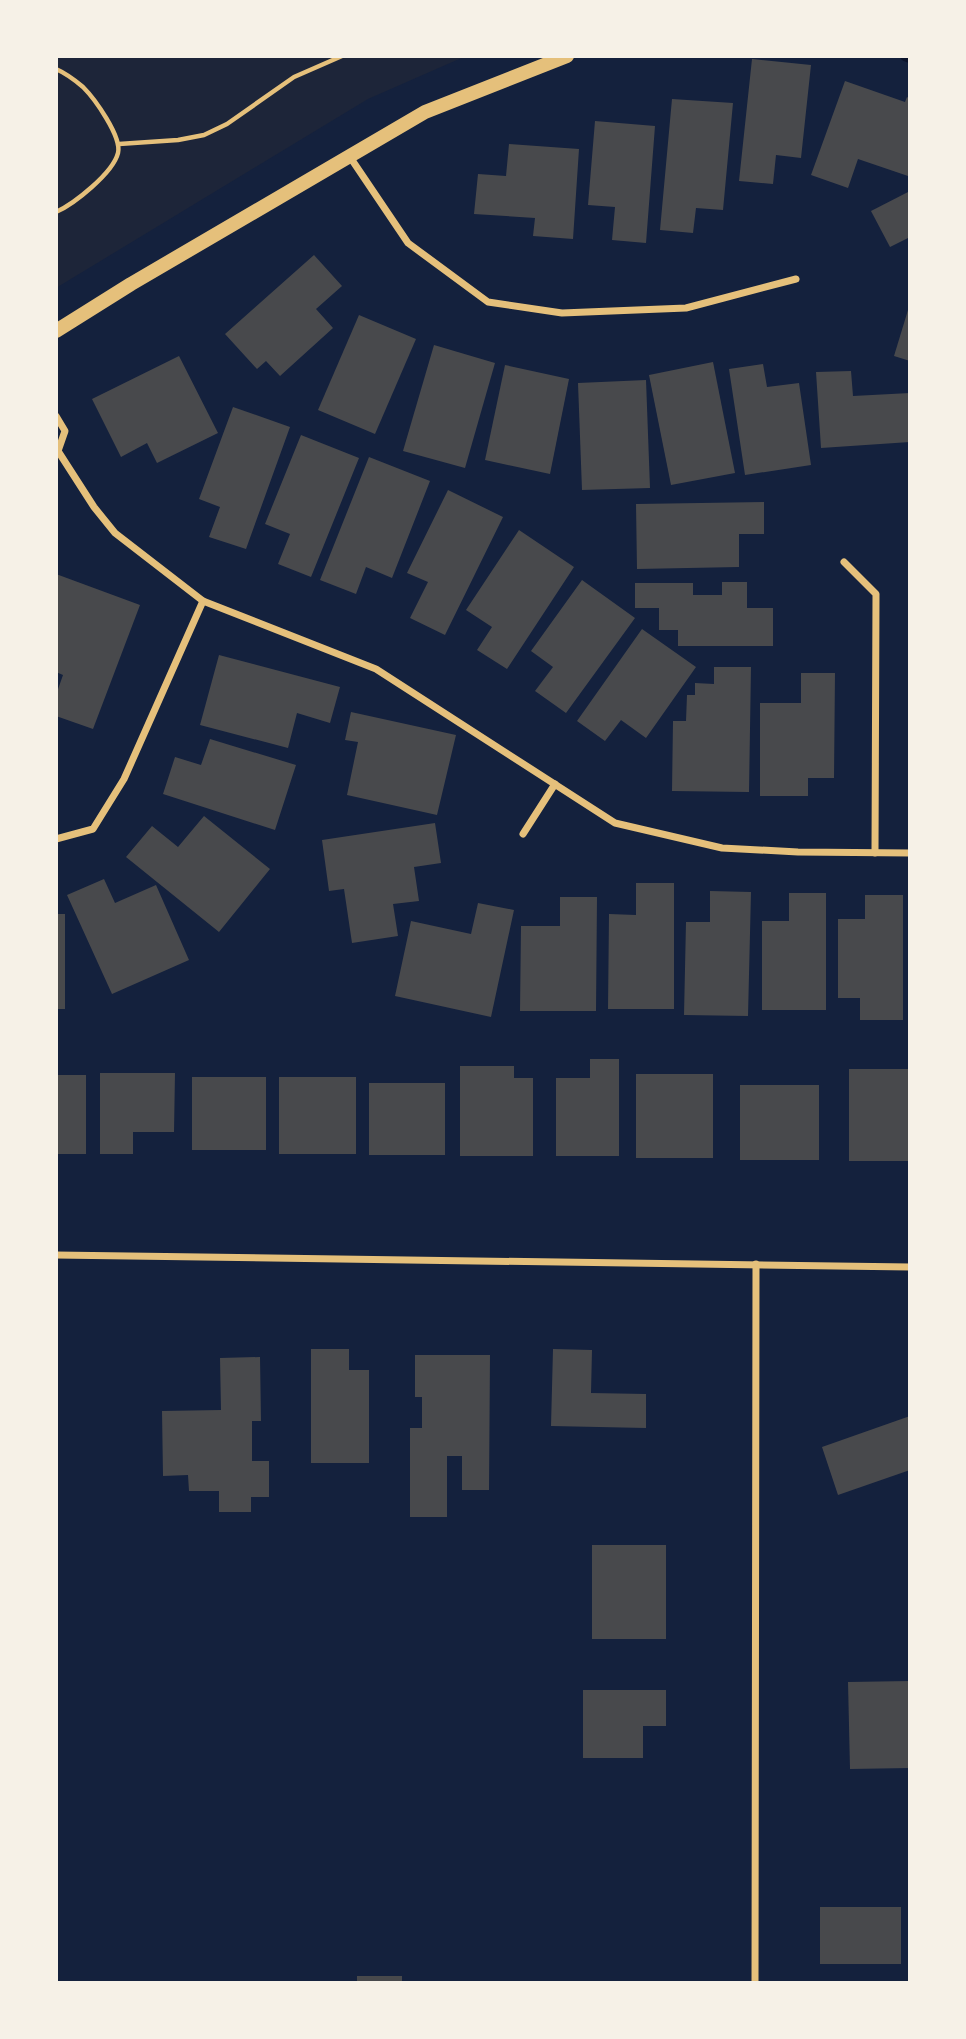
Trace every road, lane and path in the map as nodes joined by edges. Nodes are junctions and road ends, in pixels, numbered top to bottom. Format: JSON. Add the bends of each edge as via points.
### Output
{"nodes":[{"id":1,"x":342,"y":56,"type":"edge"},
{"id":2,"x":567,"y":56,"type":"edge"},
{"id":3,"x":56,"y":69,"type":"edge"},
{"id":4,"x":119,"y":144,"type":"junction"},
{"id":5,"x":350,"y":157,"type":"junction"},
{"id":6,"x":56,"y":212,"type":"edge"},
{"id":7,"x":796,"y":279,"type":"dead end"},
{"id":8,"x":56,"y":331,"type":"edge"},
{"id":9,"x":56,"y":416,"type":"edge"},
{"id":10,"x":57,"y":451,"type":"edge"},
{"id":11,"x":844,"y":562,"type":"dead end"},
{"id":12,"x":203,"y":601,"type":"junction"},
{"id":13,"x":555,"y":784,"type":"junction"},
{"id":14,"x":523,"y":834,"type":"dead end"},
{"id":15,"x":56,"y":839,"type":"edge"},
{"id":16,"x":875,"y":853,"type":"junction"},
{"id":17,"x":910,"y":853,"type":"edge"},
{"id":18,"x":56,"y":1255,"type":"edge"},
{"id":19,"x":756,"y":1265,"type":"junction"},
{"id":20,"x":910,"y":1267,"type":"edge"},
{"id":21,"x":755,"y":1983,"type":"edge"}],
"edges":[{"from":1,"to":4,"type":"path","via":[[294,77],[204,135]]},
{"from":2,"to":5,"type":"main road","via":[[425,112]]},
{"from":3,"to":4,"type":"path","via":[[83,88],[104,114]]},
{"from":4,"to":6,"type":"path","via":[[118,156],[87,192]]},
{"from":5,"to":7,"type":"street","via":[[408,243],[488,302],[562,313],[686,308]]},
{"from":5,"to":8,"type":"main road"},
{"from":9,"to":10,"type":"street","via":[[65,430]]},
{"from":10,"to":12,"type":"street","via":[[115,533]]},
{"from":11,"to":16,"type":"street","via":[[876,594]]},
{"from":12,"to":13,"type":"street","via":[[376,669]]},
{"from":12,"to":15,"type":"street","via":[[124,779],[93,829]]},
{"from":13,"to":14,"type":"street"},
{"from":13,"to":16,"type":"street","via":[[615,823],[722,848]]},
{"from":16,"to":17,"type":"street"},
{"from":18,"to":19,"type":"street"},
{"from":19,"to":20,"type":"street"},
{"from":19,"to":21,"type":"street"}]}
